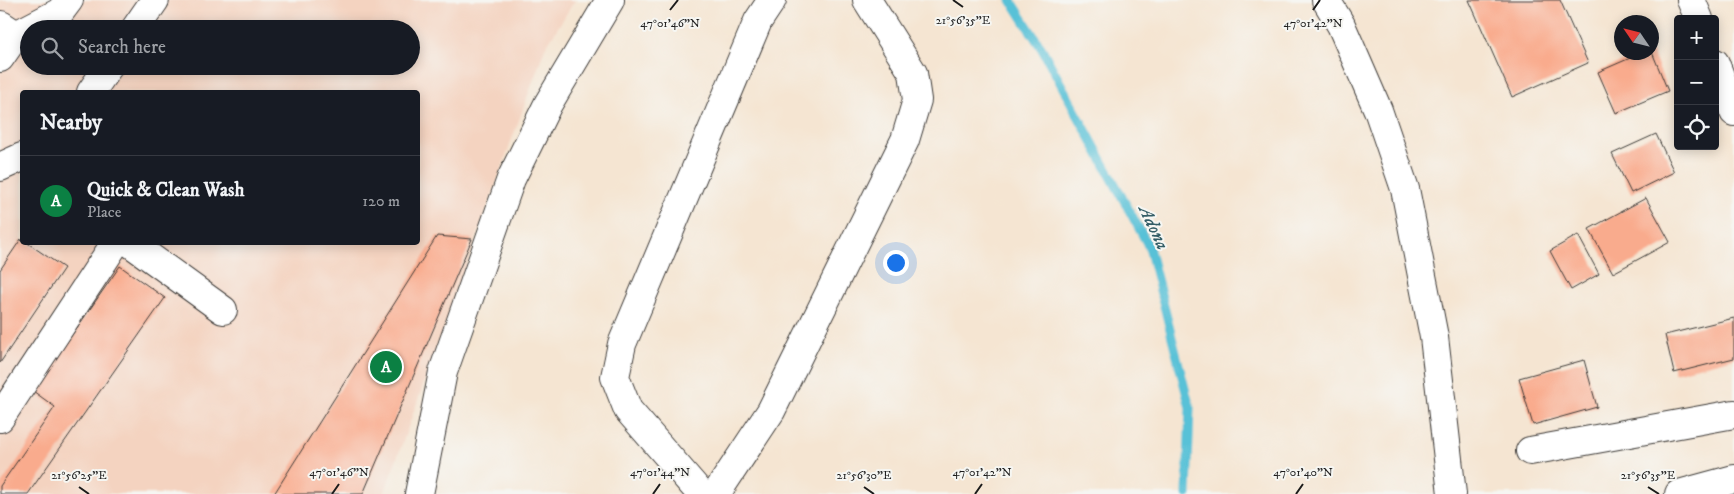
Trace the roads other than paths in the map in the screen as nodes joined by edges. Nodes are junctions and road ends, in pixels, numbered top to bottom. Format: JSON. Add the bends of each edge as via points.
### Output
{"nodes":[{"id":1,"x":69,"y":0,"type":"edge"},
{"id":2,"x":155,"y":0,"type":"edge"},
{"id":3,"x":610,"y":0,"type":"edge"},
{"id":4,"x":772,"y":0,"type":"edge"},
{"id":5,"x":867,"y":0,"type":"edge"},
{"id":6,"x":1326,"y":0,"type":"edge"},
{"id":7,"x":1691,"y":0,"type":"edge"},
{"id":8,"x":1697,"y":15,"type":"edge"},
{"id":9,"x":37,"y":20,"type":"edge"},
{"id":10,"x":141,"y":20,"type":"edge"},
{"id":11,"x":20,"y":26,"type":"edge"},
{"id":12,"x":8,"y":30,"type":"edge"},
{"id":13,"x":0,"y":58,"type":"edge"},
{"id":14,"x":1719,"y":73,"type":"edge"},
{"id":15,"x":103,"y":75,"type":"edge"},
{"id":16,"x":92,"y":90,"type":"edge"},
{"id":17,"x":1734,"y":112,"type":"edge"},
{"id":18,"x":20,"y":158,"type":"edge"},
{"id":19,"x":0,"y":167,"type":"edge"},
{"id":20,"x":114,"y":245,"type":"edge"},
{"id":21,"x":133,"y":245,"type":"edge"},
{"id":22,"x":222,"y":310,"type":"dead end"},
{"id":23,"x":1734,"y":414,"type":"edge"},
{"id":24,"x":0,"y":418,"type":"edge"},
{"id":25,"x":1530,"y":450,"type":"dead end"},
{"id":26,"x":426,"y":463,"type":"junction"},
{"id":27,"x":1734,"y":479,"type":"edge"},
{"id":28,"x":419,"y":494,"type":"edge"},
{"id":29,"x":433,"y":494,"type":"edge"},
{"id":30,"x":701,"y":494,"type":"edge"},
{"id":31,"x":716,"y":494,"type":"edge"},
{"id":32,"x":1452,"y":494,"type":"edge"},
{"id":33,"x":1679,"y":494,"type":"edge"}],
"edges":[{"from":1,"to":9,"type":"street","via":[[60,12]]},
{"from":2,"to":10,"type":"street"},
{"from":3,"to":26,"type":"street","via":[[548,104],[511,179],[443,372]]},
{"from":4,"to":30,"type":"street","via":[[758,21],[622,344],[615,378],[628,410]]},
{"from":5,"to":31,"type":"street","via":[[913,73],[917,100],[905,140],[770,411]]},
{"from":6,"to":32,"type":"street","via":[[1341,25],[1378,110],[1405,189],[1434,336]]},
{"from":7,"to":8,"type":"street"},
{"from":11,"to":12,"type":"street"},
{"from":12,"to":13,"type":"street"},
{"from":14,"to":17,"type":"street"},
{"from":15,"to":16,"type":"street"},
{"from":18,"to":19,"type":"street"},
{"from":20,"to":24,"type":"street"},
{"from":21,"to":22,"type":"street"},
{"from":23,"to":25,"type":"street"},
{"from":26,"to":28,"type":"street"},
{"from":26,"to":29,"type":"street"},
{"from":27,"to":33,"type":"street"}]}
